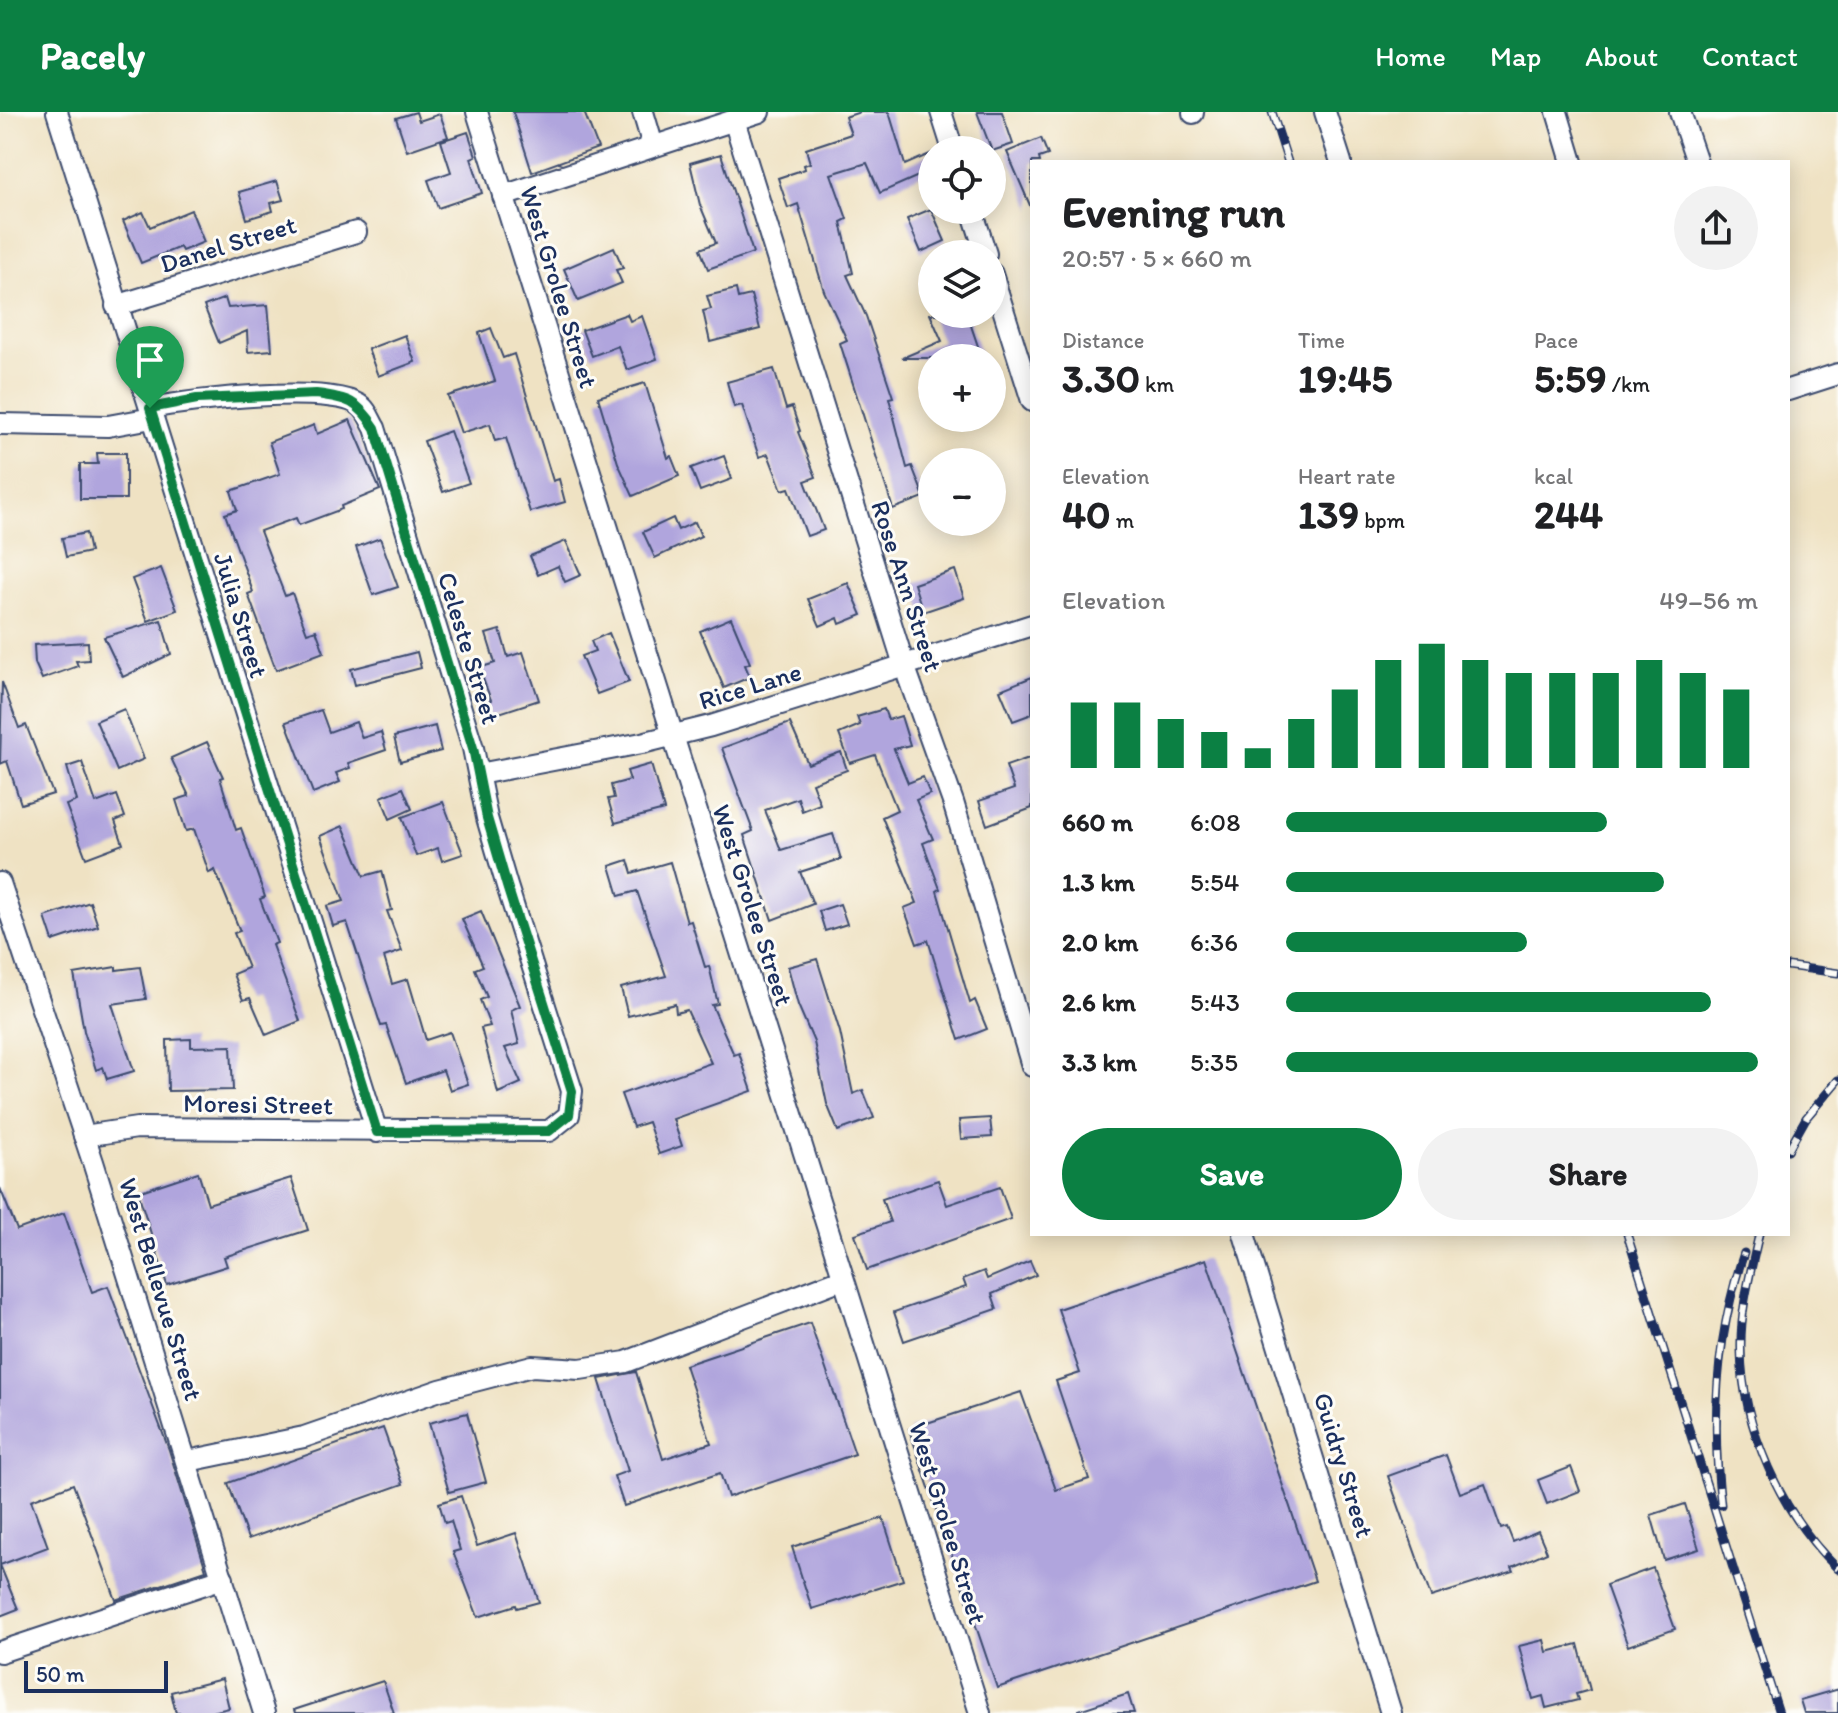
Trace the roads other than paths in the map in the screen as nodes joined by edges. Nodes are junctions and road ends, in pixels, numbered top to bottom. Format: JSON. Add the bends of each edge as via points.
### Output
{"nodes":[{"id":1,"x":57,"y":112,"type":"edge"},
{"id":2,"x":477,"y":112,"type":"edge"},
{"id":3,"x":643,"y":112,"type":"edge"},
{"id":4,"x":759,"y":112,"type":"edge"},
{"id":5,"x":941,"y":112,"type":"edge"},
{"id":6,"x":1325,"y":112,"type":"edge"},
{"id":7,"x":1557,"y":112,"type":"edge"},
{"id":8,"x":1680,"y":112,"type":"edge"},
{"id":9,"x":734,"y":120,"type":"junction"},
{"id":10,"x":949,"y":136,"type":"edge"},
{"id":11,"x":653,"y":146,"type":"junction"},
{"id":12,"x":1340,"y":160,"type":"edge"},
{"id":13,"x":1571,"y":160,"type":"edge"},
{"id":14,"x":1696,"y":160,"type":"edge"},
{"id":15,"x":503,"y":196,"type":"junction"},
{"id":16,"x":356,"y":232,"type":"dead end"},
{"id":17,"x":116,"y":306,"type":"junction"},
{"id":18,"x":1006,"y":318,"type":"edge"},
{"id":19,"x":1838,"y":374,"type":"edge"},
{"id":20,"x":1790,"y":389,"type":"edge"},
{"id":21,"x":1030,"y":395,"type":"edge"},
{"id":22,"x":151,"y":413,"type":"junction"},
{"id":23,"x":0,"y":424,"type":"edge"},
{"id":24,"x":1030,"y":626,"type":"edge"},
{"id":25,"x":904,"y":665,"type":"junction"},
{"id":26,"x":672,"y":735,"type":"junction"},
{"id":27,"x":479,"y":774,"type":"junction"},
{"id":28,"x":0,"y":883,"type":"edge"},
{"id":29,"x":1030,"y":1059,"type":"edge"},
{"id":30,"x":569,"y":1115,"type":"joint"},
{"id":31,"x":377,"y":1132,"type":"junction"},
{"id":32,"x":84,"y":1136,"type":"junction"},
{"id":33,"x":1245,"y":1236,"type":"edge"},
{"id":34,"x":842,"y":1279,"type":"junction"},
{"id":35,"x":188,"y":1461,"type":"junction"},
{"id":36,"x":223,"y":1578,"type":"junction"},
{"id":37,"x":0,"y":1652,"type":"edge"},
{"id":38,"x":264,"y":1713,"type":"edge"},
{"id":39,"x":980,"y":1713,"type":"edge"},
{"id":40,"x":1391,"y":1713,"type":"edge"}],
"edges":[{"from":1,"to":17,"type":"street","name":"Julia Street"},
{"from":2,"to":15,"type":"street","name":"West Grolee Street"},
{"from":3,"to":11,"type":"street"},
{"from":4,"to":9,"type":"street"},
{"from":5,"to":10,"type":"street"},
{"from":6,"to":12,"type":"street"},
{"from":7,"to":13,"type":"street"},
{"from":8,"to":14,"type":"street"},
{"from":9,"to":11,"type":"street"},
{"from":9,"to":25,"type":"street","name":"Rose Ann Street"},
{"from":11,"to":15,"type":"street"},
{"from":15,"to":26,"type":"street","name":"West Grolee Street"},
{"from":16,"to":17,"type":"street","name":"Danel Street"},
{"from":17,"to":22,"type":"street","name":"Julia Street"},
{"from":18,"to":21,"type":"street"},
{"from":19,"to":20,"type":"street"},
{"from":22,"to":23,"type":"street","name":"Celeste Street","via":[[108,426]]},
{"from":22,"to":27,"type":"street","name":"Celeste Street","via":[[197,399],[316,394],[362,407],[375,428]]},
{"from":22,"to":31,"type":"street","name":"Julia Street"},
{"from":24,"to":25,"type":"street","name":"Rice Lane"},
{"from":25,"to":26,"type":"street","name":"Rice Lane"},
{"from":25,"to":29,"type":"street","name":"Rose Ann Street","via":[[953,802]]},
{"from":26,"to":27,"type":"street","name":"Rice Lane"},
{"from":26,"to":34,"type":"street","name":"West Grolee Street"},
{"from":27,"to":30,"type":"street","name":"Celeste Street","via":[[487,818],[572,1091]]},
{"from":28,"to":32,"type":"street","name":"West Bellevue Street"},
{"from":30,"to":31,"type":"street","name":"Moresi Street","via":[[549,1131]]},
{"from":31,"to":32,"type":"street","name":"Moresi Street","via":[[137,1128]]},
{"from":32,"to":35,"type":"street","name":"West Bellevue Street"},
{"from":33,"to":40,"type":"street","name":"Guidry Street"},
{"from":34,"to":35,"type":"street","via":[[626,1362],[580,1369],[532,1366],[440,1390],[304,1437]]},
{"from":34,"to":39,"type":"street","name":"West Grolee Street"},
{"from":35,"to":36,"type":"street","name":"West Bellevue Street"},
{"from":36,"to":37,"type":"street"},
{"from":36,"to":38,"type":"street","name":"West Bellevue Street"}]}
